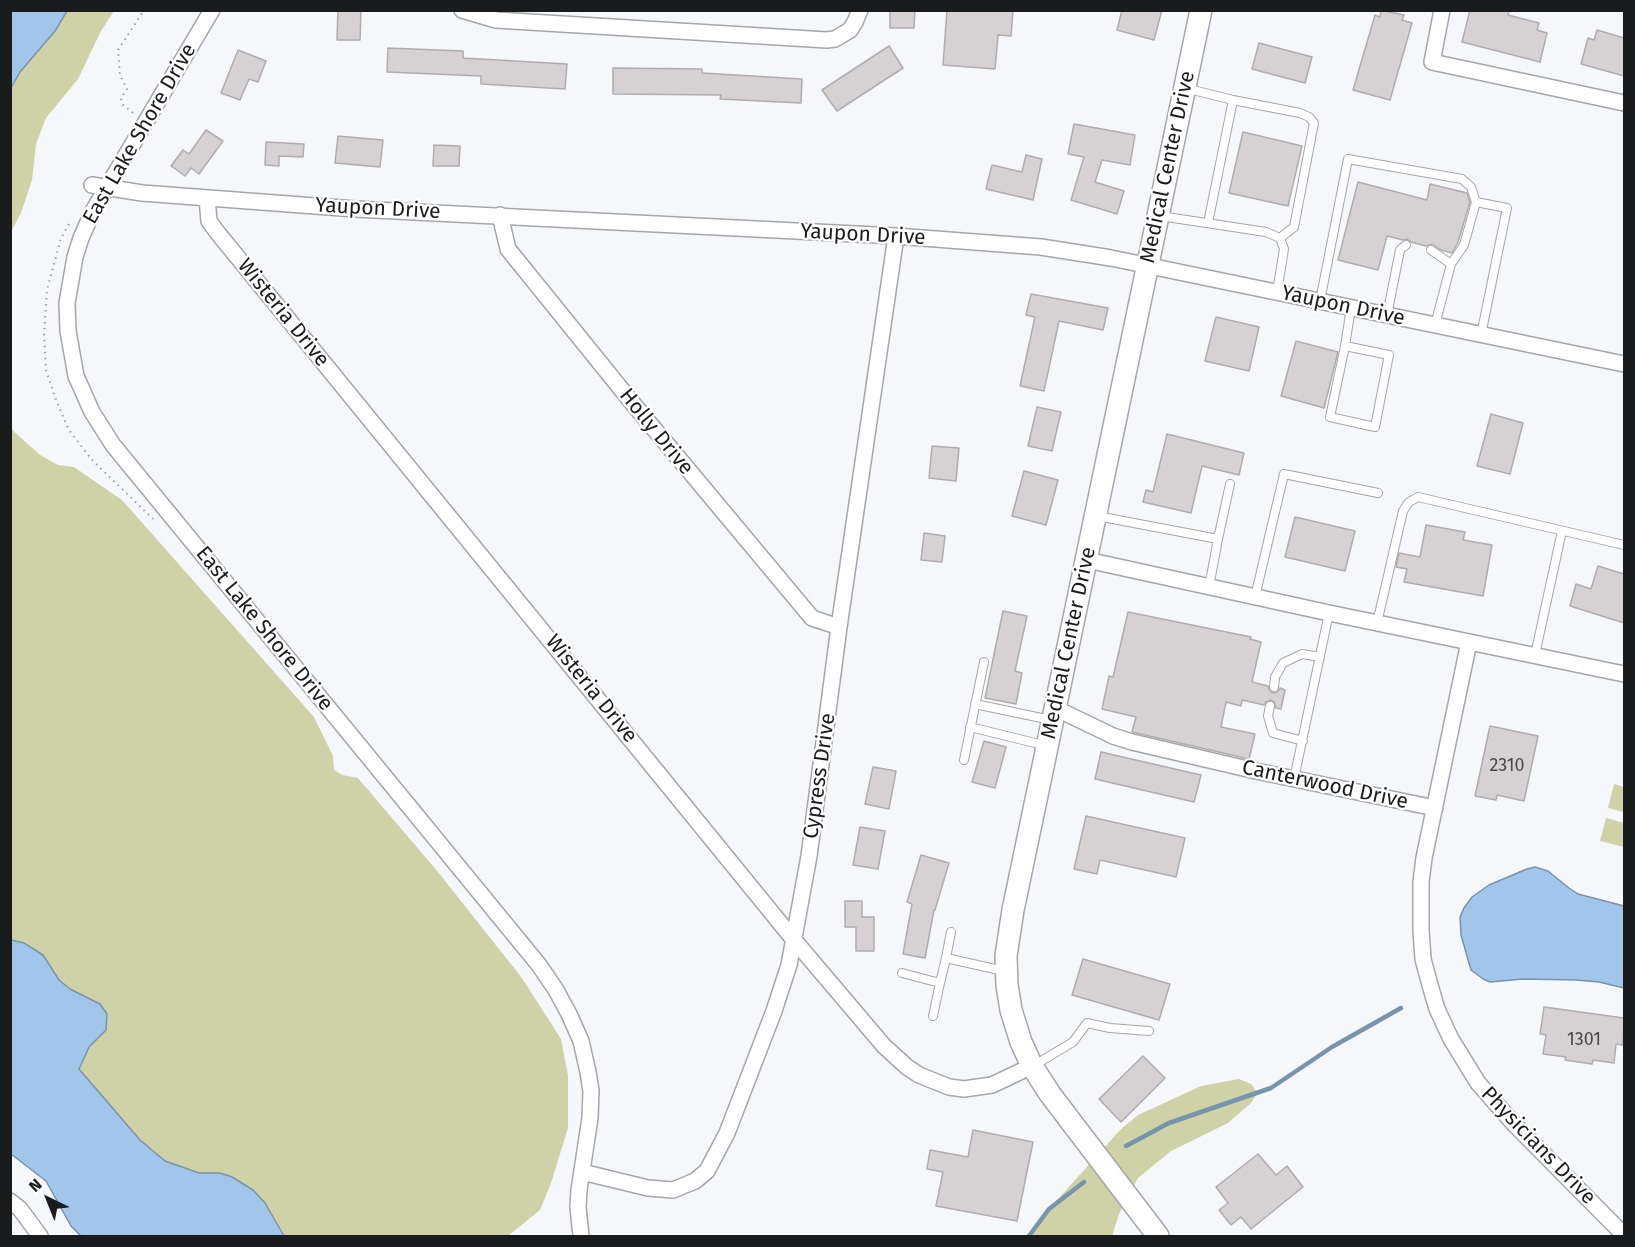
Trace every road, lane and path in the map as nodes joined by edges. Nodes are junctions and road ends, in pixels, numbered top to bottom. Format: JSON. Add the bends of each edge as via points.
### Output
{"nodes":[{"id":1,"x":144,"y":10,"type":"edge"},
{"id":2,"x":212,"y":10,"type":"edge"},
{"id":3,"x":462,"y":10,"type":"edge"},
{"id":4,"x":860,"y":10,"type":"edge"},
{"id":5,"x":1201,"y":10,"type":"edge"},
{"id":6,"x":1442,"y":10,"type":"edge"},
{"id":7,"x":1185,"y":88,"type":"junction"},
{"id":8,"x":1233,"y":100,"type":"junction"},
{"id":9,"x":1624,"y":103,"type":"edge"},
{"id":10,"x":133,"y":121,"type":"dead end"},
{"id":11,"x":99,"y":187,"type":"junction"},
{"id":12,"x":207,"y":198,"type":"junction"},
{"id":13,"x":1476,"y":202,"type":"junction"},
{"id":14,"x":500,"y":215,"type":"junction"},
{"id":15,"x":1158,"y":215,"type":"junction"},
{"id":16,"x":1208,"y":223,"type":"junction"},
{"id":17,"x":896,"y":236,"type":"junction"},
{"id":18,"x":1280,"y":238,"type":"junction"},
{"id":19,"x":1406,"y":245,"type":"dead end"},
{"id":20,"x":1431,"y":250,"type":"dead end"},
{"id":21,"x":1451,"y":264,"type":"junction"},
{"id":22,"x":1147,"y":266,"type":"junction"},
{"id":23,"x":1277,"y":292,"type":"junction"},
{"id":24,"x":1320,"y":301,"type":"junction"},
{"id":25,"x":1351,"y":308,"type":"junction"},
{"id":26,"x":1387,"y":315,"type":"junction"},
{"id":27,"x":1436,"y":325,"type":"junction"},
{"id":28,"x":1481,"y":335,"type":"junction"},
{"id":29,"x":1345,"y":346,"type":"junction"},
{"id":30,"x":1624,"y":364,"type":"edge"},
{"id":31,"x":1230,"y":484,"type":"dead end"},
{"id":32,"x":1378,"y":493,"type":"dead end"},
{"id":33,"x":1096,"y":515,"type":"junction"},
{"id":34,"x":1563,"y":531,"type":"junction"},
{"id":35,"x":1218,"y":540,"type":"junction"},
{"id":36,"x":1624,"y":545,"type":"edge"},
{"id":37,"x":1087,"y":560,"type":"junction"},
{"id":38,"x":1209,"y":587,"type":"junction"},
{"id":39,"x":1255,"y":597,"type":"junction"},
{"id":40,"x":1329,"y":613,"type":"junction"},
{"id":41,"x":1377,"y":623,"type":"junction"},
{"id":42,"x":839,"y":627,"type":"junction"},
{"id":43,"x":1469,"y":642,"type":"junction"},
{"id":44,"x":1535,"y":656,"type":"junction"},
{"id":45,"x":1320,"y":657,"type":"junction"},
{"id":46,"x":984,"y":662,"type":"dead end"},
{"id":47,"x":1624,"y":674,"type":"edge"},
{"id":48,"x":1274,"y":687,"type":"dead end"},
{"id":49,"x":975,"y":704,"type":"junction"},
{"id":50,"x":1270,"y":706,"type":"dead end"},
{"id":51,"x":1054,"y":714,"type":"junction"},
{"id":52,"x":970,"y":728,"type":"junction"},
{"id":53,"x":1303,"y":741,"type":"junction"},
{"id":54,"x":1047,"y":746,"type":"junction"},
{"id":55,"x":964,"y":760,"type":"dead end"},
{"id":56,"x":1294,"y":779,"type":"junction"},
{"id":57,"x":1435,"y":808,"type":"junction"},
{"id":58,"x":951,"y":932,"type":"dead end"},
{"id":59,"x":794,"y":940,"type":"junction"},
{"id":60,"x":946,"y":958,"type":"junction"},
{"id":61,"x":1006,"y":971,"type":"junction"},
{"id":62,"x":902,"y":973,"type":"dead end"},
{"id":63,"x":940,"y":983,"type":"junction"},
{"id":64,"x":933,"y":1016,"type":"dead end"},
{"id":65,"x":1149,"y":1031,"type":"dead end"},
{"id":66,"x":1032,"y":1066,"type":"junction"},
{"id":67,"x":582,"y":1172,"type":"junction"},
{"id":68,"x":10,"y":1201,"type":"edge"},
{"id":69,"x":1624,"y":1235,"type":"edge"},
{"id":70,"x":40,"y":1236,"type":"edge"},
{"id":71,"x":581,"y":1236,"type":"edge"},
{"id":72,"x":1158,"y":1236,"type":"edge"}],
"edges":[{"from":1,"to":10,"type":"path","via":[[118,50],[120,75],[128,89],[122,104],[133,113]]},
{"from":2,"to":11,"type":"street","name":"East Lake Shore Drive"},
{"from":3,"to":4,"type":"street","via":[[496,20],[827,40],[850,30]]},
{"from":5,"to":7,"type":"street","name":"Medical Center Drive"},
{"from":6,"to":9,"type":"street","via":[[1432,62]]},
{"from":7,"to":8,"type":"lane"},
{"from":7,"to":15,"type":"street","name":"Medical Center Drive"},
{"from":8,"to":16,"type":"lane"},
{"from":8,"to":18,"type":"lane","via":[[1300,113],[1314,123],[1294,227]]},
{"from":11,"to":12,"type":"street","name":"Yaupon Drive"},
{"from":11,"to":67,"type":"street","name":"East Lake Shore Drive","via":[[70,285],[68,331],[80,389],[113,445],[556,990],[581,1041],[591,1091]]},
{"from":12,"to":14,"type":"street","name":"Yaupon Drive"},
{"from":12,"to":59,"type":"street","name":"Wisteria Drive","via":[[208,221]]},
{"from":13,"to":21,"type":"lane","via":[[1464,245]]},
{"from":13,"to":24,"type":"lane","via":[[1471,187],[1462,179],[1348,159]]},
{"from":13,"to":28,"type":"lane","via":[[1507,208]]},
{"from":14,"to":17,"type":"street","name":"Yaupon Drive"},
{"from":14,"to":42,"type":"street","name":"Holly Drive","via":[[508,249],[637,409],[812,618]]},
{"from":15,"to":16,"type":"lane"},
{"from":15,"to":22,"type":"street","name":"Medical Center Drive"},
{"from":16,"to":18,"type":"lane","via":[[1266,232]]},
{"from":17,"to":22,"type":"street","name":"Yaupon Drive","via":[[1083,253]]},
{"from":17,"to":42,"type":"street","name":"Cypress Drive"},
{"from":18,"to":23,"type":"lane","via":[[1284,249]]},
{"from":19,"to":26,"type":"lane","via":[[1400,250]]},
{"from":20,"to":21,"type":"lane"},
{"from":21,"to":27,"type":"lane"},
{"from":22,"to":23,"type":"street","name":"Yaupon Drive"},
{"from":22,"to":33,"type":"street","name":"Medical Center Drive"},
{"from":23,"to":24,"type":"street","name":"Yaupon Drive"},
{"from":24,"to":25,"type":"street","name":"Yaupon Drive"},
{"from":25,"to":26,"type":"street","name":"Yaupon Drive"},
{"from":25,"to":29,"type":"lane"},
{"from":26,"to":27,"type":"street","name":"Yaupon Drive"},
{"from":27,"to":28,"type":"street","name":"Yaupon Drive"},
{"from":28,"to":30,"type":"street","name":"Yaupon Drive"},
{"from":29,"to":29,"type":"lane","via":[[1389,355],[1374,426],[1330,417]]},
{"from":31,"to":35,"type":"lane"},
{"from":32,"to":39,"type":"lane","via":[[1284,474]]},
{"from":33,"to":35,"type":"lane"},
{"from":33,"to":37,"type":"street","name":"Medical Center Drive"},
{"from":34,"to":36,"type":"lane"},
{"from":34,"to":41,"type":"lane","via":[[1418,497],[1403,511]]},
{"from":34,"to":44,"type":"lane"},
{"from":35,"to":38,"type":"lane"},
{"from":37,"to":38,"type":"street"},
{"from":37,"to":51,"type":"street","name":"Medical Center Drive"},
{"from":38,"to":39,"type":"street"},
{"from":39,"to":40,"type":"street"},
{"from":40,"to":41,"type":"street"},
{"from":40,"to":45,"type":"lane"},
{"from":41,"to":43,"type":"street"},
{"from":42,"to":59,"type":"street","name":"Cypress Drive"},
{"from":43,"to":44,"type":"street"},
{"from":43,"to":57,"type":"street","name":"Canterwood Drive"},
{"from":44,"to":47,"type":"street"},
{"from":45,"to":48,"type":"lane","via":[[1302,654],[1283,663]]},
{"from":45,"to":53,"type":"lane"},
{"from":46,"to":49,"type":"lane"},
{"from":49,"to":51,"type":"lane"},
{"from":49,"to":52,"type":"lane"},
{"from":50,"to":53,"type":"lane","via":[[1268,716],[1273,733]]},
{"from":51,"to":54,"type":"street","name":"Medical Center Drive"},
{"from":51,"to":56,"type":"street","name":"Canterwood Drive","via":[[1132,742]]},
{"from":52,"to":54,"type":"lane"},
{"from":52,"to":55,"type":"lane"},
{"from":53,"to":56,"type":"lane"},
{"from":54,"to":61,"type":"street","name":"Medical Center Drive","via":[[1007,942]]},
{"from":56,"to":57,"type":"street","name":"Canterwood Drive"},
{"from":57,"to":69,"type":"street","name":"Physicians Drive","via":[[1424,858],[1420,907],[1423,959],[1437,1009],[1463,1060],[1496,1105]]},
{"from":58,"to":60,"type":"lane"},
{"from":59,"to":66,"type":"street","name":"Wisteria Drive","via":[[884,1046],[920,1075],[949,1087],[979,1088]]},
{"from":59,"to":67,"type":"street","name":"Cypress Drive","via":[[774,1011],[727,1134],[706,1171],[695,1181],[673,1190]]},
{"from":60,"to":61,"type":"lane"},
{"from":60,"to":63,"type":"lane"},
{"from":61,"to":66,"type":"street","name":"Medical Center Drive","via":[[1011,1010]]},
{"from":62,"to":63,"type":"lane"},
{"from":63,"to":64,"type":"lane"},
{"from":65,"to":66,"type":"lane","via":[[1087,1023],[1072,1042]]},
{"from":66,"to":72,"type":"street","name":"Medical Center Drive"},
{"from":67,"to":71,"type":"street","name":"East Lake Shore Drive","via":[[578,1207]]},
{"from":68,"to":70,"type":"street"}]}
